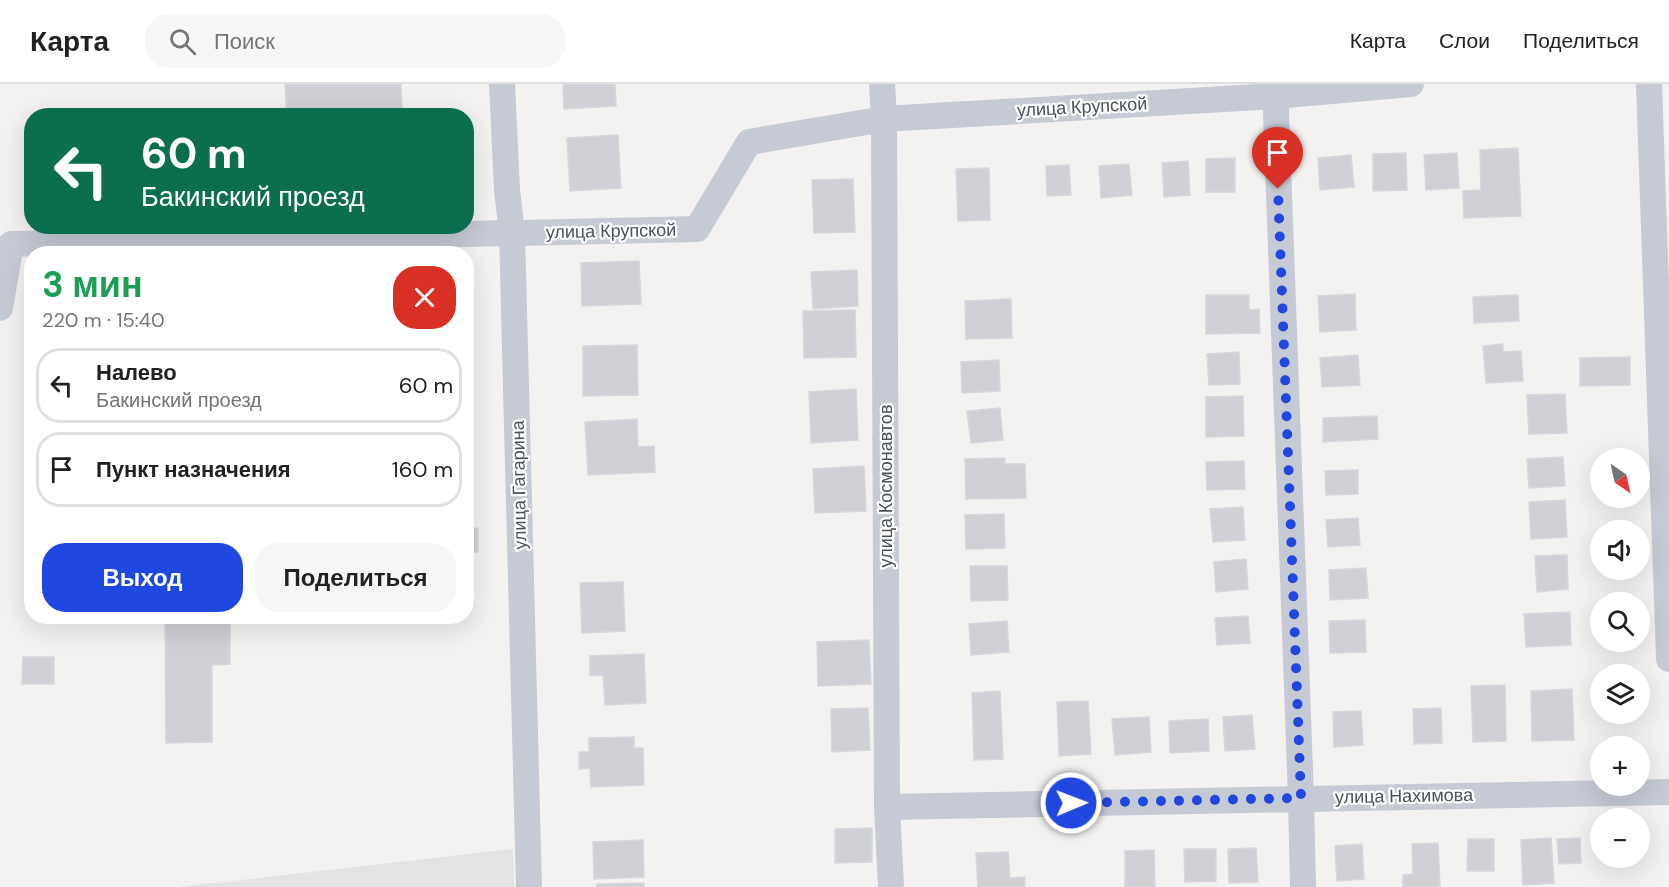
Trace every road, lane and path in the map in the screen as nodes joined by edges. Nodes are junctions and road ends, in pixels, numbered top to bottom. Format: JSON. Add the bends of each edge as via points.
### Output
{"nodes":[{"id":1,"x":502,"y":84,"type":"edge"},
{"id":2,"x":882,"y":84,"type":"edge"},
{"id":3,"x":1411,"y":84,"type":"edge"},
{"id":4,"x":1649,"y":84,"type":"edge"},
{"id":5,"x":1275,"y":90,"type":"edge"},
{"id":6,"x":884,"y":120,"type":"junction"},
{"id":7,"x":512,"y":233,"type":"junction"},
{"id":8,"x":462,"y":234,"type":"edge"},
{"id":9,"x":474,"y":234,"type":"edge"},
{"id":10,"x":0,"y":308,"type":"edge"},
{"id":11,"x":1669,"y":631,"type":"edge"},
{"id":12,"x":1669,"y":659,"type":"edge"},
{"id":13,"x":1669,"y":792,"type":"edge"},
{"id":14,"x":1301,"y":798,"type":"junction"},
{"id":15,"x":887,"y":807,"type":"junction"},
{"id":16,"x":529,"y":887,"type":"edge"},
{"id":17,"x":891,"y":887,"type":"edge"},
{"id":18,"x":1303,"y":887,"type":"edge"}],
"edges":[{"from":1,"to":7,"type":"street","name":"улица Гагарина"},
{"from":2,"to":6,"type":"street","name":"улица Космонавтов"},
{"from":3,"to":5,"type":"street","name":"улица Крупской"},
{"from":4,"to":11,"type":"street"},
{"from":5,"to":6,"type":"street","name":"улица Крупской"},
{"from":5,"to":14,"type":"street"},
{"from":6,"to":7,"type":"street","name":"улица Крупской","via":[[749,142],[697,230]]},
{"from":6,"to":15,"type":"street","name":"улица Космонавтов"},
{"from":7,"to":9,"type":"street","name":"улица Крупской"},
{"from":7,"to":16,"type":"street","name":"улица Гагарина"},
{"from":8,"to":10,"type":"street","name":"улица Крупской","via":[[11,243]]},
{"from":11,"to":12,"type":"street"},
{"from":13,"to":14,"type":"street","name":"улица Нахимова"},
{"from":14,"to":15,"type":"street","name":"улица Нахимова"},
{"from":14,"to":18,"type":"street"},
{"from":15,"to":17,"type":"street","name":"улица Космонавтов"}]}
